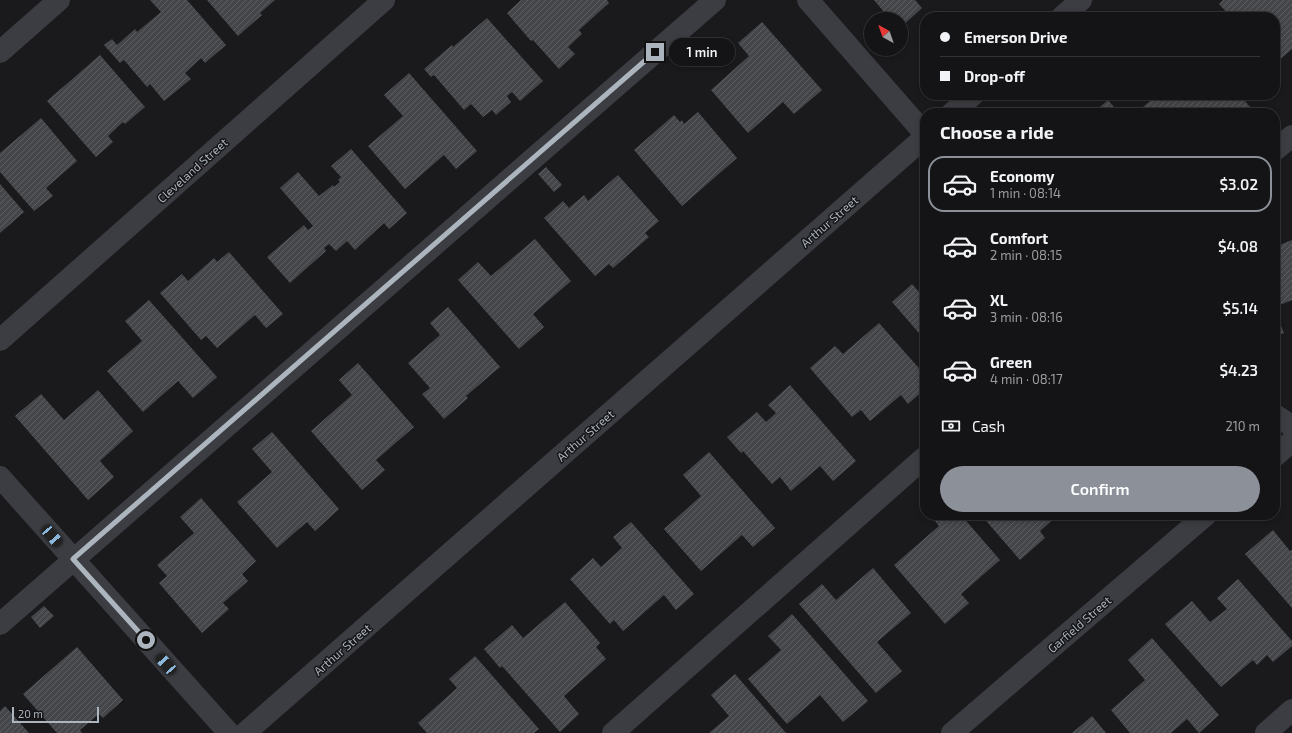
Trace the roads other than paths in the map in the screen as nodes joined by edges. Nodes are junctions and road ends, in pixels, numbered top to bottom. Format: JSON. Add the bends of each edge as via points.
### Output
{"nodes":[{"id":1,"x":59,"y":0,"type":"edge"},
{"id":2,"x":384,"y":0,"type":"edge"},
{"id":3,"x":715,"y":0,"type":"edge"},
{"id":4,"x":808,"y":0,"type":"edge"},
{"id":5,"x":1081,"y":0,"type":"edge"},
{"id":6,"x":1068,"y":12,"type":"edge"},
{"id":7,"x":0,"y":52,"type":"edge"},
{"id":8,"x":967,"y":100,"type":"edge"},
{"id":9,"x":958,"y":108,"type":"edge"},
{"id":10,"x":920,"y":130,"type":"edge"},
{"id":11,"x":1292,"y":136,"type":"edge"},
{"id":12,"x":920,"y":140,"type":"edge"},
{"id":13,"x":1280,"y":146,"type":"edge"},
{"id":14,"x":0,"y":340,"type":"edge"},
{"id":15,"x":1280,"y":418,"type":"edge"},
{"id":16,"x":1292,"y":426,"type":"edge"},
{"id":17,"x":1292,"y":441,"type":"edge"},
{"id":18,"x":1280,"y":452,"type":"edge"},
{"id":19,"x":920,"y":461,"type":"edge"},
{"id":20,"x":0,"y":477,"type":"edge"},
{"id":21,"x":1200,"y":520,"type":"edge"},
{"id":22,"x":73,"y":559,"type":"junction"},
{"id":23,"x":0,"y":624,"type":"edge"},
{"id":24,"x":1292,"y":710,"type":"edge"},
{"id":25,"x":229,"y":733,"type":"edge"},
{"id":26,"x":246,"y":733,"type":"edge"},
{"id":27,"x":613,"y":733,"type":"edge"},
{"id":28,"x":952,"y":733,"type":"edge"},
{"id":29,"x":1266,"y":733,"type":"edge"}],
"edges":[{"from":1,"to":7,"type":"street"},
{"from":2,"to":14,"type":"street","name":"Cleveland Street"},
{"from":3,"to":22,"type":"street"},
{"from":4,"to":10,"type":"street"},
{"from":5,"to":6,"type":"street"},
{"from":8,"to":9,"type":"street"},
{"from":11,"to":13,"type":"street"},
{"from":12,"to":26,"type":"street","name":"Arthur Street"},
{"from":15,"to":16,"type":"street"},
{"from":17,"to":18,"type":"street"},
{"from":19,"to":27,"type":"street"},
{"from":20,"to":22,"type":"street"},
{"from":21,"to":28,"type":"street","name":"Garfield Street"},
{"from":22,"to":23,"type":"street"},
{"from":22,"to":25,"type":"street"},
{"from":24,"to":29,"type":"street"}]}
